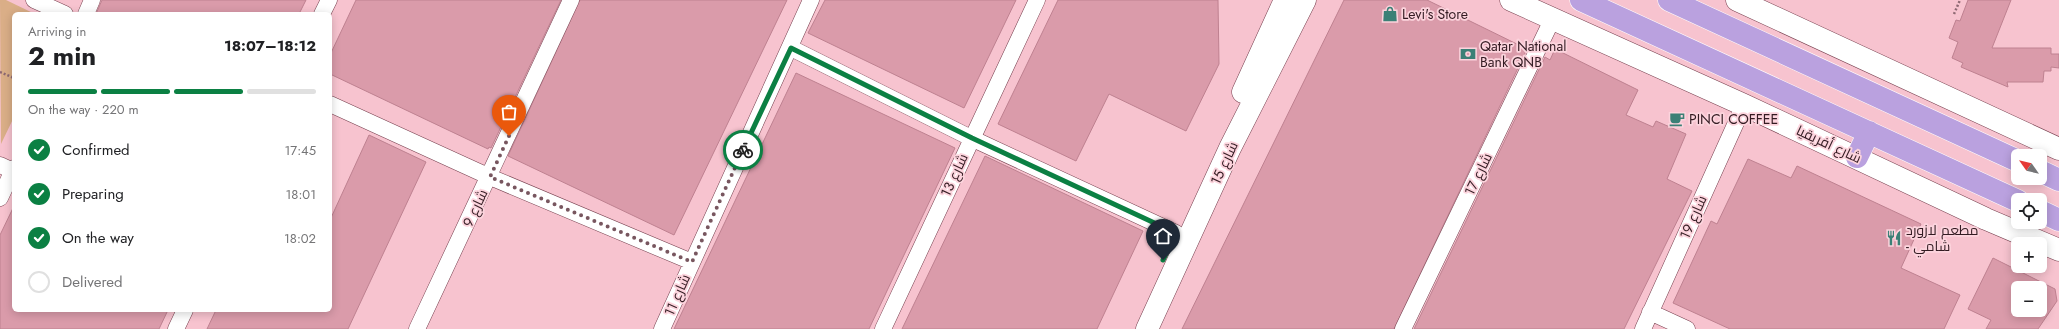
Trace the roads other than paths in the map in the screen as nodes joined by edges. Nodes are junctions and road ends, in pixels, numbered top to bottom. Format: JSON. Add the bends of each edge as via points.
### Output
{"nodes":[{"id":1,"x":34,"y":0,"type":"edge"},
{"id":2,"x":92,"y":0,"type":"edge"},
{"id":3,"x":328,"y":0,"type":"edge"},
{"id":4,"x":572,"y":0,"type":"edge"},
{"id":5,"x":811,"y":0,"type":"edge"},
{"id":6,"x":1037,"y":0,"type":"edge"},
{"id":7,"x":1284,"y":0,"type":"edge"},
{"id":8,"x":1305,"y":0,"type":"edge"},
{"id":9,"x":1511,"y":0,"type":"edge"},
{"id":10,"x":1581,"y":0,"type":"edge"},
{"id":11,"x":1669,"y":0,"type":"edge"},
{"id":12,"x":1737,"y":0,"type":"edge"},
{"id":13,"x":61,"y":12,"type":"edge"},
{"id":14,"x":87,"y":12,"type":"edge"},
{"id":15,"x":323,"y":12,"type":"edge"},
{"id":16,"x":1552,"y":20,"type":"junction"},
{"id":17,"x":791,"y":48,"type":"junction"},
{"id":18,"x":332,"y":105,"type":"edge"},
{"id":19,"x":1744,"y":105,"type":"junction"},
{"id":20,"x":1868,"y":132,"type":"junction"},
{"id":21,"x":972,"y":138,"type":"junction"},
{"id":22,"x":2059,"y":148,"type":"edge"},
{"id":23,"x":1857,"y":157,"type":"junction"},
{"id":24,"x":2011,"y":158,"type":"edge"},
{"id":25,"x":9,"y":168,"type":"edge"},
{"id":26,"x":2047,"y":174,"type":"edge"},
{"id":27,"x":490,"y":177,"type":"junction"},
{"id":28,"x":2059,"y":180,"type":"edge"},
{"id":29,"x":0,"y":198,"type":"edge"},
{"id":30,"x":2011,"y":198,"type":"edge"},
{"id":31,"x":2047,"y":214,"type":"edge"},
{"id":32,"x":2059,"y":220,"type":"edge"},
{"id":33,"x":1176,"y":233,"type":"junction"},
{"id":34,"x":2059,"y":250,"type":"edge"},
{"id":35,"x":692,"y":262,"type":"junction"},
{"id":36,"x":184,"y":312,"type":"edge"},
{"id":37,"x":1650,"y":312,"type":"junction"},
{"id":38,"x":176,"y":329,"type":"edge"},
{"id":39,"x":417,"y":329,"type":"edge"},
{"id":40,"x":662,"y":329,"type":"edge"},
{"id":41,"x":883,"y":329,"type":"edge"},
{"id":42,"x":1131,"y":329,"type":"edge"},
{"id":43,"x":1147,"y":329,"type":"edge"},
{"id":44,"x":1403,"y":329,"type":"edge"},
{"id":45,"x":1643,"y":329,"type":"edge"},
{"id":46,"x":1687,"y":329,"type":"edge"}],
"edges":[{"from":1,"to":13,"type":"street"},
{"from":2,"to":14,"type":"street"},
{"from":3,"to":15,"type":"street"},
{"from":4,"to":27,"type":"street","name":"شارع 9"},
{"from":5,"to":17,"type":"street","name":"شارع 11"},
{"from":6,"to":21,"type":"street","name":"شارع 13"},
{"from":7,"to":33,"type":"street","name":"شارع 15","via":[[1224,135]]},
{"from":8,"to":43,"type":"street","name":"شارع 15","via":[[1230,148]]},
{"from":9,"to":16,"type":"street","name":"شارع أفريقيا"},
{"from":10,"to":20,"type":"highway","name":"شارع أفريقيا"},
{"from":11,"to":24,"type":"highway"},
{"from":12,"to":22,"type":"street"},
{"from":16,"to":19,"type":"street","name":"شارع أفريقيا"},
{"from":16,"to":44,"type":"street","name":"شارع 17"},
{"from":17,"to":21,"type":"street"},
{"from":17,"to":35,"type":"street","name":"شارع 11"},
{"from":18,"to":27,"type":"street"},
{"from":19,"to":23,"type":"street","name":"شارع أفريقيا"},
{"from":19,"to":37,"type":"street","name":"شارع 19"},
{"from":20,"to":23,"type":"highway"},
{"from":20,"to":30,"type":"highway","name":"شارع أفريقيا"},
{"from":21,"to":33,"type":"street"},
{"from":21,"to":41,"type":"street","name":"شارع 13"},
{"from":23,"to":34,"type":"street","name":"شارع أفريقيا","via":[[1986,219]]},
{"from":25,"to":29,"type":"street"},
{"from":26,"to":28,"type":"highway"},
{"from":27,"to":35,"type":"street"},
{"from":27,"to":39,"type":"street","name":"شارع 9"},
{"from":31,"to":32,"type":"highway"},
{"from":33,"to":42,"type":"street","name":"شارع 15"},
{"from":35,"to":40,"type":"street","name":"شارع 11"},
{"from":36,"to":38,"type":"street"},
{"from":37,"to":45,"type":"street","name":"شارع 19"},
{"from":37,"to":46,"type":"street"}]}
